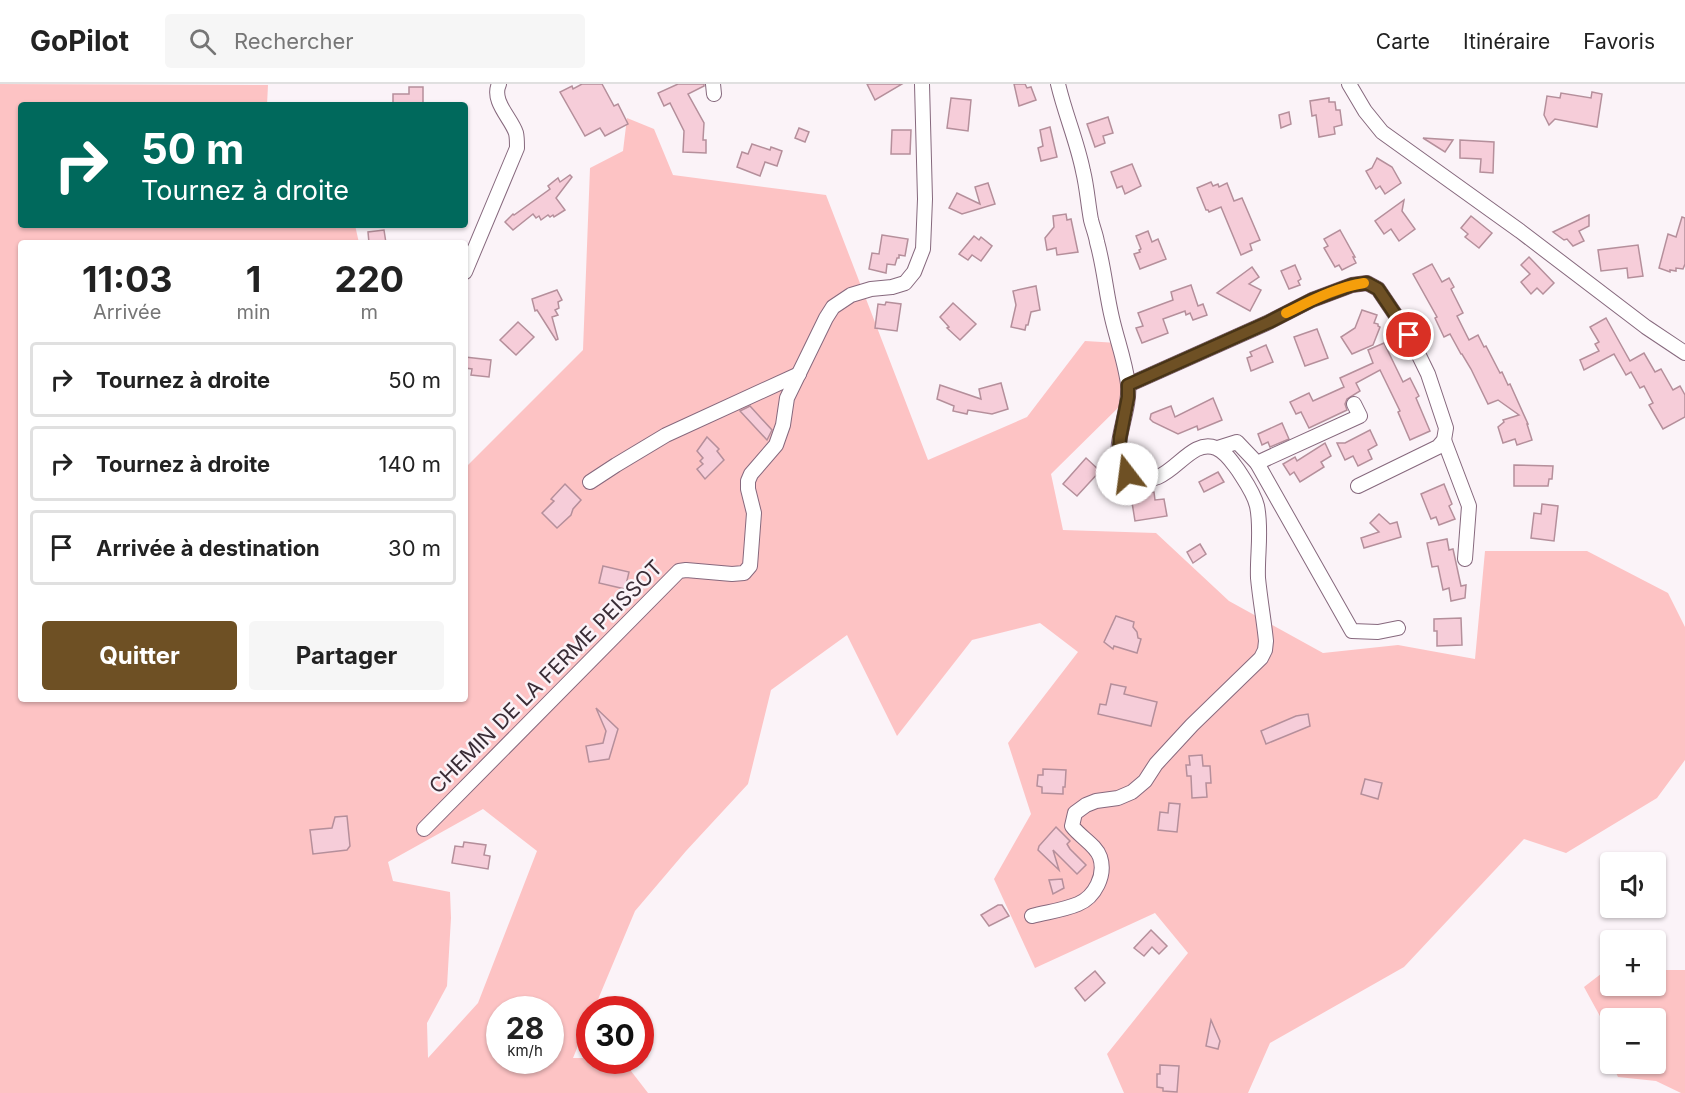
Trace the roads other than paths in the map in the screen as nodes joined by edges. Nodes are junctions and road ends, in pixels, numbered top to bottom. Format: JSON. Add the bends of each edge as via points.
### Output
{"nodes":[{"id":1,"x":499,"y":84,"type":"edge"},
{"id":2,"x":922,"y":84,"type":"edge"},
{"id":3,"x":1058,"y":84,"type":"edge"},
{"id":4,"x":1349,"y":84,"type":"edge"},
{"id":5,"x":468,"y":265,"type":"edge"},
{"id":6,"x":1685,"y":353,"type":"edge"},
{"id":7,"x":799,"y":374,"type":"junction"},
{"id":8,"x":1128,"y":385,"type":"junction"},
{"id":9,"x":1354,"y":404,"type":"dead end"},
{"id":10,"x":1444,"y":440,"type":"junction"},
{"id":11,"x":1218,"y":448,"type":"junction"},
{"id":12,"x":1257,"y":463,"type":"junction"},
{"id":13,"x":590,"y":483,"type":"dead end"},
{"id":14,"x":1358,"y":486,"type":"dead end"},
{"id":15,"x":1465,"y":559,"type":"dead end"},
{"id":16,"x":1398,"y":628,"type":"dead end"},
{"id":17,"x":424,"y":829,"type":"dead end"},
{"id":18,"x":1032,"y":916,"type":"dead end"}],
"edges":[{"from":1,"to":5,"type":"street","via":[[499,101],[516,134],[518,148]]},
{"from":2,"to":7,"type":"street","name":"CHEMIN DE LA FERME PEISSOT","via":[[924,243],[914,272],[905,283],[851,294],[833,307]]},
{"from":3,"to":8,"type":"street","via":[[1081,161]]},
{"from":4,"to":6,"type":"street","via":[[1382,132]]},
{"from":7,"to":13,"type":"street","via":[[666,435]]},
{"from":7,"to":17,"type":"street","name":"CHEMIN DE LA FERME PEISSOT","via":[[787,398],[776,445],[748,481],[754,513],[750,566],[746,571],[680,572]]},
{"from":8,"to":10,"type":"street","via":[[1312,300],[1367,283],[1378,289],[1409,335],[1428,374],[1446,428]]},
{"from":8,"to":11,"type":"street","via":[[1119,455],[1120,466],[1127,474],[1143,481],[1153,480],[1200,448]]},
{"from":9,"to":12,"type":"street","via":[[1360,416]]},
{"from":10,"to":14,"type":"street","via":[[1438,447]]},
{"from":10,"to":15,"type":"street","via":[[1469,506]]},
{"from":11,"to":12,"type":"street","via":[[1237,442]]},
{"from":11,"to":18,"type":"street","via":[[1230,459],[1257,505],[1258,577],[1266,641],[1262,658],[1192,725],[1145,781],[1118,798],[1096,801],[1075,813],[1072,826],[1100,856],[1100,880],[1090,896],[1079,904]]},
{"from":12,"to":16,"type":"street","via":[[1352,631]]}]}
